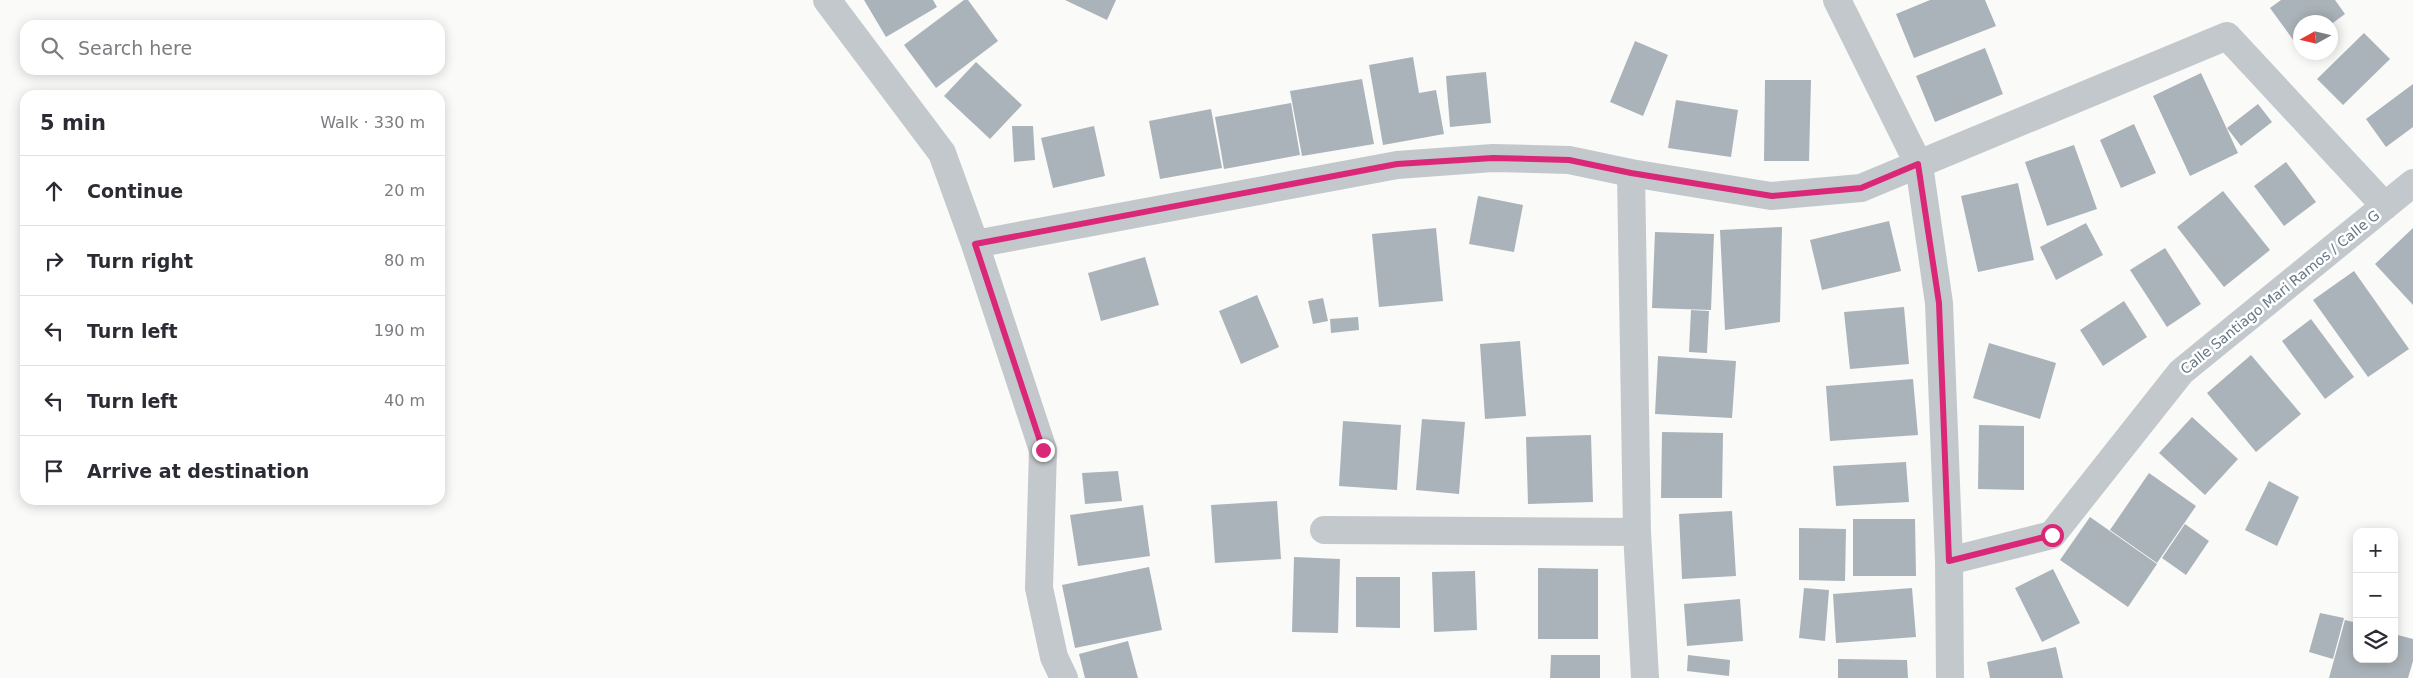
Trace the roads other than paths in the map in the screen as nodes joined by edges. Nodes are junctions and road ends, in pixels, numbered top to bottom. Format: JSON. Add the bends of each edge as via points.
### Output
{"nodes":[{"id":1,"x":827,"y":0,"type":"edge"},
{"id":2,"x":1837,"y":0,"type":"edge"},
{"id":3,"x":1918,"y":164,"type":"junction"},
{"id":4,"x":1631,"y":173,"type":"junction"},
{"id":5,"x":2413,"y":182,"type":"edge"},
{"id":6,"x":2385,"y":206,"type":"junction"},
{"id":7,"x":975,"y":244,"type":"junction"},
{"id":8,"x":1324,"y":530,"type":"dead end"},
{"id":9,"x":1638,"y":532,"type":"junction"},
{"id":10,"x":1949,"y":561,"type":"junction"},
{"id":11,"x":1064,"y":678,"type":"edge"},
{"id":12,"x":1645,"y":678,"type":"edge"},
{"id":13,"x":1950,"y":678,"type":"edge"}],
"edges":[{"from":1,"to":7,"type":"street","via":[[942,153]]},
{"from":2,"to":3,"type":"street"},
{"from":3,"to":4,"type":"street","via":[[1861,188],[1772,196]]},
{"from":3,"to":6,"type":"street","via":[[2227,36]]},
{"from":3,"to":10,"type":"street","via":[[1939,303]]},
{"from":4,"to":7,"type":"street","via":[[1569,160],[1493,158],[1397,164]]},
{"from":4,"to":9,"type":"street"},
{"from":5,"to":6,"type":"street","name":"Calle Santiago Mari Ramos / Calle G"},
{"from":6,"to":10,"type":"street","name":"Calle Santiago Mari Ramos / Calle G","via":[[2181,372],[2052,535]]},
{"from":7,"to":11,"type":"street","via":[[1043,450],[1039,588],[1054,656]]},
{"from":8,"to":9,"type":"street"},
{"from":9,"to":12,"type":"street"},
{"from":10,"to":13,"type":"street"}]}
